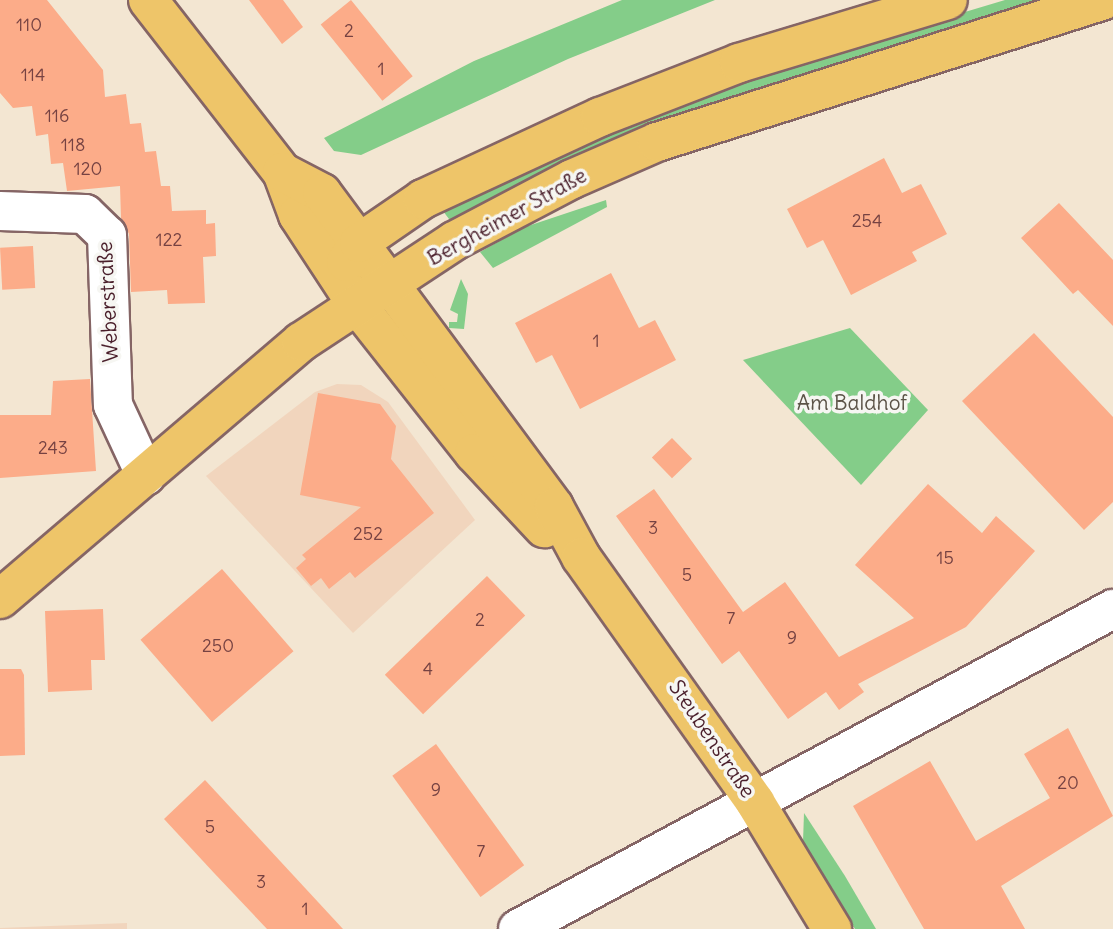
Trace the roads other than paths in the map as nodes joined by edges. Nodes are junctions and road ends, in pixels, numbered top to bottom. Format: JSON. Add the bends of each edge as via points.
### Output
{"nodes":[{"id":1,"x":148,"y":0,"type":"edge"},
{"id":2,"x":948,"y":0,"type":"edge"},
{"id":3,"x":1104,"y":0,"type":"edge"},
{"id":4,"x":282,"y":172,"type":"junction"},
{"id":5,"x":0,"y":211,"type":"edge"},
{"id":6,"x":359,"y":243,"type":"junction"},
{"id":7,"x":389,"y":285,"type":"junction"},
{"id":8,"x":349,"y":293,"type":"junction"},
{"id":9,"x":146,"y":476,"type":"junction"},
{"id":10,"x":581,"y":557,"type":"junction"},
{"id":11,"x":0,"y":599,"type":"edge"},
{"id":12,"x":1113,"y":609,"type":"edge"},
{"id":13,"x":755,"y":802,"type":"junction"},
{"id":14,"x":518,"y":929,"type":"edge"},
{"id":15,"x":832,"y":929,"type":"edge"}],
"edges":[{"from":1,"to":4,"type":"main road"},
{"from":2,"to":6,"type":"main road","via":[[739,63],[600,117],[423,199]]},
{"from":3,"to":7,"type":"main road","name":"Bergheimer Straße","via":[[657,142],[572,179],[466,235]]},
{"from":4,"to":6,"type":"main road","via":[[322,193]]},
{"from":4,"to":8,"type":"main road","via":[[298,215]]},
{"from":5,"to":9,"type":"street","name":"Weberstraße","via":[[85,214],[107,235],[113,405]]},
{"from":6,"to":7,"type":"main road"},
{"from":6,"to":8,"type":"main road","via":[[347,257]]},
{"from":7,"to":8,"type":"main road","name":"Bergheimer Straße"},
{"from":7,"to":10,"type":"main road","name":"Steubenstraße","via":[[554,507]]},
{"from":8,"to":9,"type":"main road","name":"Bergheimer Straße","via":[[280,360],[172,448]]},
{"from":8,"to":10,"type":"main road","name":"Steubenstraße","via":[[474,453],[535,521]]},
{"from":9,"to":11,"type":"main road","name":"Bergheimer Straße"},
{"from":10,"to":13,"type":"main road","name":"Steubenstraße"},
{"from":12,"to":13,"type":"street"},
{"from":13,"to":14,"type":"street"},
{"from":13,"to":15,"type":"main road","name":"Steubenstraße"}]}
